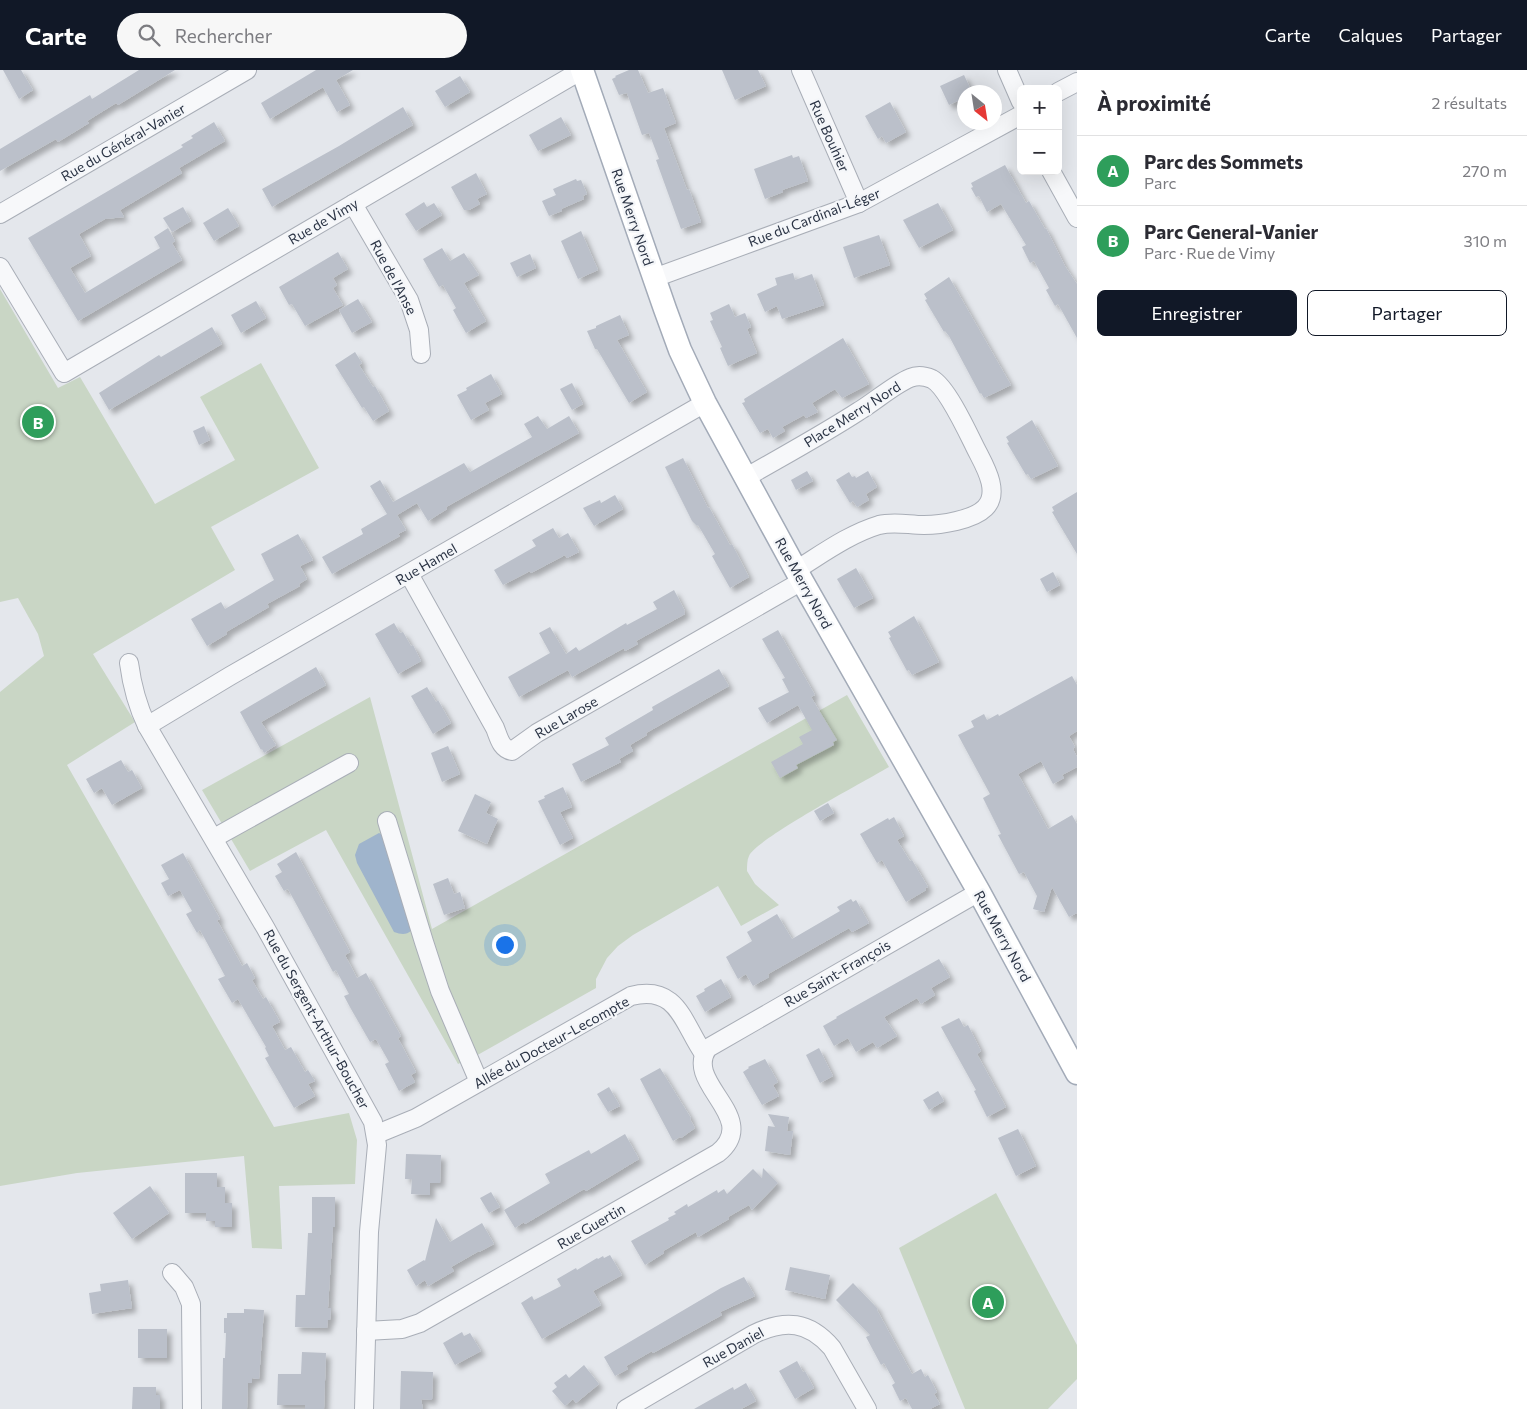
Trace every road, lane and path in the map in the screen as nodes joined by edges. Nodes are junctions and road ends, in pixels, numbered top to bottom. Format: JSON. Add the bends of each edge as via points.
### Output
{"nodes":[{"id":1,"x":247,"y":70,"type":"edge"},
{"id":2,"x":582,"y":70,"type":"edge"},
{"id":3,"x":801,"y":70,"type":"edge"},
{"id":4,"x":1007,"y":70,"type":"edge"},
{"id":5,"x":1077,"y":82,"type":"edge"},
{"id":6,"x":1062,"y":90,"type":"edge"},
{"id":7,"x":1017,"y":93,"type":"edge"},
{"id":8,"x":1017,"y":116,"type":"edge"},
{"id":9,"x":1053,"y":175,"type":"edge"},
{"id":10,"x":859,"y":203,"type":"junction"},
{"id":11,"x":353,"y":204,"type":"junction"},
{"id":12,"x":0,"y":214,"type":"edge"},
{"id":13,"x":1077,"y":218,"type":"edge"},
{"id":14,"x":0,"y":267,"type":"edge"},
{"id":15,"x":654,"y":278,"type":"junction"},
{"id":16,"x":421,"y":354,"type":"dead end"},
{"id":17,"x":705,"y":403,"type":"junction"},
{"id":18,"x":745,"y":478,"type":"junction"},
{"id":19,"x":409,"y":574,"type":"junction"},
{"id":20,"x":799,"y":576,"type":"junction"},
{"id":21,"x":129,"y":663,"type":"dead end"},
{"id":22,"x":147,"y":726,"type":"junction"},
{"id":23,"x":348,"y":763,"type":"dead end"},
{"id":24,"x":387,"y":821,"type":"dead end"},
{"id":25,"x":214,"y":838,"type":"junction"},
{"id":26,"x":979,"y":892,"type":"junction"},
{"id":27,"x":703,"y":1057,"type":"junction"},
{"id":28,"x":1077,"y":1073,"type":"edge"},
{"id":29,"x":479,"y":1082,"type":"junction"},
{"id":30,"x":377,"y":1134,"type":"junction"},
{"id":31,"x":172,"y":1274,"type":"dead end"},
{"id":32,"x":366,"y":1330,"type":"junction"},
{"id":33,"x":192,"y":1409,"type":"edge"},
{"id":34,"x":364,"y":1409,"type":"edge"},
{"id":35,"x":626,"y":1409,"type":"edge"},
{"id":36,"x":867,"y":1409,"type":"edge"}],
"edges":[{"from":1,"to":12,"type":"street","name":"Rue du Général-Vanier"},
{"from":2,"to":11,"type":"street","name":"Rue de Vimy"},
{"from":2,"to":15,"type":"main road","name":"Rue Merry Nord"},
{"from":3,"to":10,"type":"street","name":"Rue Bouhier"},
{"from":4,"to":7,"type":"street"},
{"from":5,"to":6,"type":"street"},
{"from":8,"to":10,"type":"street","name":"Rue du Cardinal-Léger"},
{"from":9,"to":13,"type":"street"},
{"from":10,"to":15,"type":"street","name":"Rue du Cardinal-Léger"},
{"from":11,"to":14,"type":"street","name":"Rue de Vimy","via":[[64,373]]},
{"from":11,"to":16,"type":"street","name":"Rue de l'Anse","via":[[409,300],[419,330]]},
{"from":15,"to":17,"type":"main road","name":"Rue Merry Nord","via":[[680,350]]},
{"from":17,"to":18,"type":"main road","name":"Rue Merry Nord"},
{"from":17,"to":19,"type":"street","name":"Rue Hamel"},
{"from":18,"to":20,"type":"main road","name":"Rue Merry Nord"},
{"from":18,"to":20,"type":"street","name":"Place Merry Nord","via":[[915,377],[926,377],[940,386],[968,433],[992,485],[991,500],[981,512],[945,523],[880,525],[852,537]]},
{"from":19,"to":20,"type":"street","name":"Rue Larose","via":[[501,744],[512,751]]},
{"from":19,"to":22,"type":"street","name":"Rue Hamel"},
{"from":20,"to":26,"type":"main road","name":"Rue Merry Nord"},
{"from":21,"to":22,"type":"street","name":"Rue du Sergent-Arthur-Boucher","via":[[138,707]]},
{"from":22,"to":25,"type":"street","name":"Rue du Sergent-Arthur-Boucher"},
{"from":23,"to":25,"type":"street"},
{"from":24,"to":29,"type":"street","via":[[440,991]]},
{"from":25,"to":30,"type":"street","name":"Rue du Sergent-Arthur-Boucher","via":[[341,1061],[374,1122]]},
{"from":26,"to":27,"type":"street","name":"Rue Saint-François","via":[[714,1045]]},
{"from":26,"to":28,"type":"main road","name":"Rue Merry Nord"},
{"from":27,"to":29,"type":"street","name":"Allée du Docteur-Lecompte","via":[[677,1006],[653,993],[641,994],[631,996]]},
{"from":27,"to":32,"type":"street","name":"Rue Guertin","via":[[705,1073],[732,1126],[728,1144],[718,1153],[420,1324],[402,1330]]},
{"from":29,"to":30,"type":"street","name":"Allée du Docteur-Lecompte","via":[[416,1118]]},
{"from":30,"to":32,"type":"street","name":"Rue du Sergent-Arthur-Boucher"},
{"from":31,"to":33,"type":"street","via":[[184,1287],[191,1304]]},
{"from":32,"to":34,"type":"street","name":"Rue du Sergent-Arthur-Boucher"},
{"from":35,"to":36,"type":"street","name":"Rue Daniel","via":[[754,1334],[785,1324],[806,1327],[825,1339]]}]}
